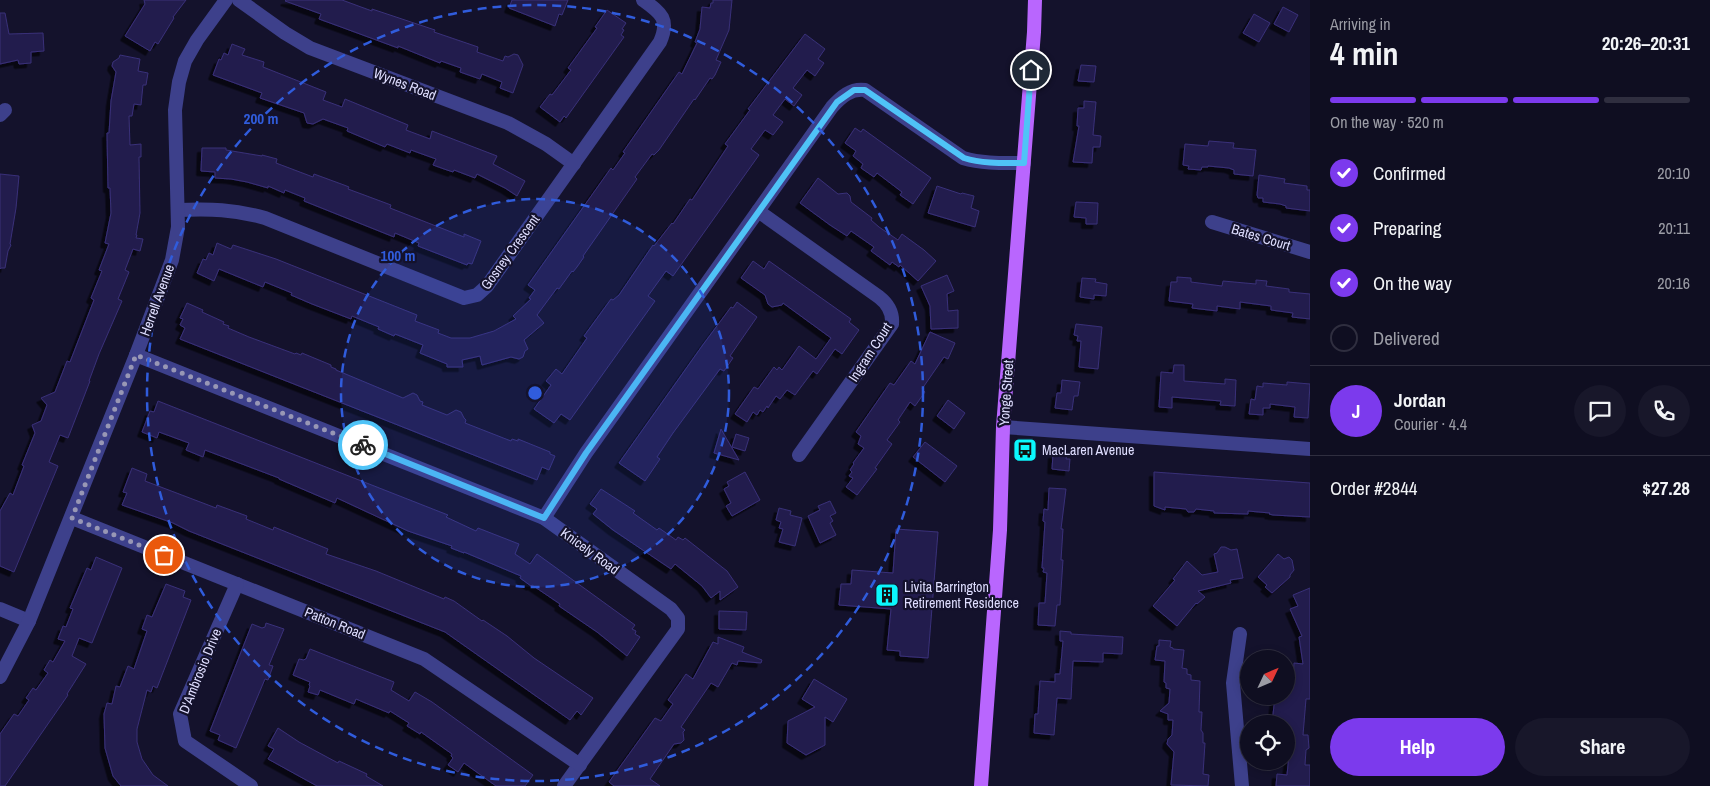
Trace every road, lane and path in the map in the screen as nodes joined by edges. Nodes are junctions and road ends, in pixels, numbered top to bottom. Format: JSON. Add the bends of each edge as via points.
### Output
{"nodes":[{"id":1,"x":226,"y":0,"type":"edge"},
{"id":2,"x":239,"y":0,"type":"edge"},
{"id":3,"x":643,"y":0,"type":"edge"},
{"id":4,"x":1035,"y":0,"type":"edge"},
{"id":5,"x":1024,"y":163,"type":"junction"},
{"id":6,"x":574,"y":164,"type":"junction"},
{"id":7,"x":178,"y":210,"type":"junction"},
{"id":8,"x":758,"y":211,"type":"junction"},
{"id":9,"x":1212,"y":222,"type":"dead end"},
{"id":10,"x":1310,"y":252,"type":"edge"},
{"id":11,"x":136,"y":355,"type":"junction"},
{"id":12,"x":1004,"y":427,"type":"junction"},
{"id":13,"x":1310,"y":449,"type":"edge"},
{"id":14,"x":799,"y":455,"type":"dead end"},
{"id":15,"x":72,"y":518,"type":"junction"},
{"id":16,"x":544,"y":518,"type":"junction"},
{"id":17,"x":237,"y":584,"type":"junction"},
{"id":18,"x":0,"y":608,"type":"edge"},
{"id":19,"x":30,"y":621,"type":"junction"},
{"id":20,"x":1240,"y":634,"type":"dead end"},
{"id":21,"x":0,"y":677,"type":"edge"},
{"id":22,"x":580,"y":765,"type":"junction"},
{"id":23,"x":251,"y":786,"type":"edge"},
{"id":24,"x":564,"y":786,"type":"edge"},
{"id":25,"x":981,"y":786,"type":"edge"},
{"id":26,"x":1242,"y":786,"type":"edge"}],
"edges":[{"from":1,"to":7,"type":"street","name":"Herrell Avenue","via":[[197,40],[179,82],[175,110]]},
{"from":2,"to":6,"type":"street","name":"Wynes Road","via":[[310,48],[508,123]]},
{"from":3,"to":6,"type":"street","name":"Gosney Crescent","via":[[659,12],[665,22],[660,42]]},
{"from":4,"to":5,"type":"main road","name":"Yonge Street"},
{"from":5,"to":8,"type":"street","via":[[989,163],[964,158],[859,89],[847,93],[832,107]]},
{"from":5,"to":12,"type":"main road","name":"Yonge Street"},
{"from":6,"to":7,"type":"street","name":"Gosney Crescent","via":[[487,286],[477,295],[464,298],[265,218],[226,210]]},
{"from":7,"to":11,"type":"street","name":"Herrell Avenue","via":[[172,260]]},
{"from":8,"to":14,"type":"street","name":"Ingram Court","via":[[879,297],[892,314],[892,324]]},
{"from":8,"to":16,"type":"street","via":[[586,453]]},
{"from":9,"to":10,"type":"street","name":"Bates Court"},
{"from":11,"to":15,"type":"street","name":"Herrell Avenue"},
{"from":11,"to":16,"type":"street","name":"Knicely Road"},
{"from":12,"to":13,"type":"street"},
{"from":12,"to":25,"type":"main road","name":"Yonge Street","via":[[1000,530]]},
{"from":15,"to":17,"type":"street","name":"Patton Road"},
{"from":15,"to":19,"type":"street","name":"Herrell Avenue"},
{"from":16,"to":22,"type":"street","name":"Knicely Road","via":[[671,609],[678,618],[678,629]]},
{"from":17,"to":22,"type":"street","name":"Patton Road","via":[[424,659]]},
{"from":17,"to":23,"type":"street","name":"D'Ambrosio Drive","via":[[180,714],[185,742]]},
{"from":18,"to":19,"type":"street"},
{"from":19,"to":21,"type":"street","name":"Herrell Avenue"},
{"from":20,"to":26,"type":"street","via":[[1233,684]]},
{"from":22,"to":24,"type":"street","name":"Knicely Road"}]}
